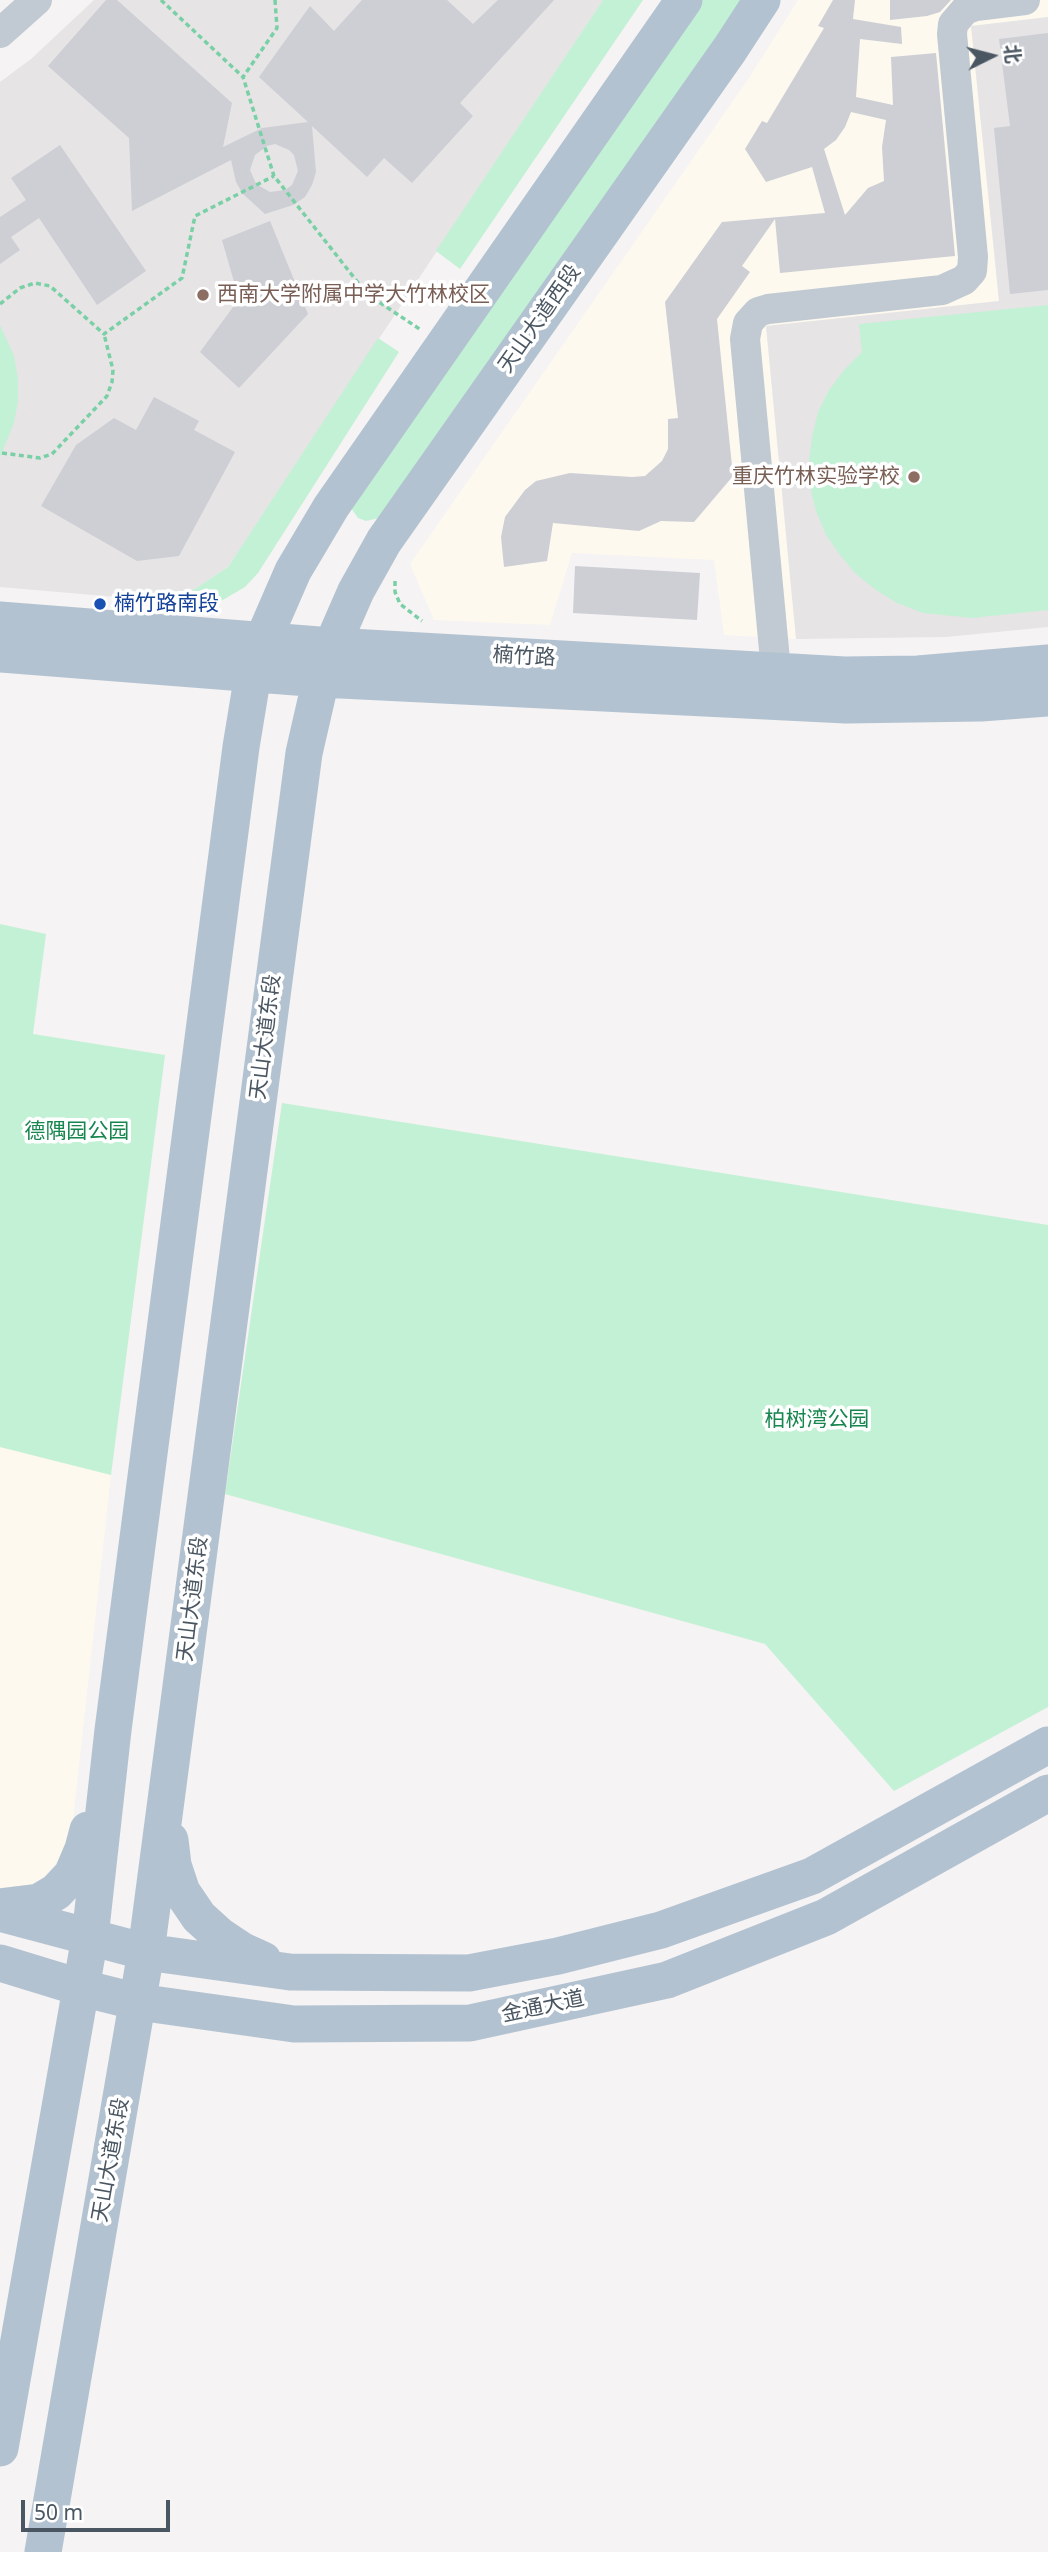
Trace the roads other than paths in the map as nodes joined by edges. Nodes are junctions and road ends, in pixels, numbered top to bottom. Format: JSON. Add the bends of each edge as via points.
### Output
{"nodes":[{"id":1,"x":37,"y":0,"type":"edge"},
{"id":2,"x":684,"y":0,"type":"edge"},
{"id":3,"x":762,"y":0,"type":"edge"},
{"id":4,"x":1025,"y":0,"type":"edge"},
{"id":5,"x":0,"y":33,"type":"edge"},
{"id":6,"x":0,"y":620,"type":"edge"},
{"id":7,"x":0,"y":654,"type":"edge"},
{"id":8,"x":258,"y":657,"type":"junction"},
{"id":9,"x":327,"y":662,"type":"junction"},
{"id":10,"x":1048,"y":663,"type":"edge"},
{"id":11,"x":776,"y":671,"type":"junction"},
{"id":12,"x":1048,"y":698,"type":"edge"},
{"id":13,"x":113,"y":1730,"type":"junction"},
{"id":14,"x":1048,"y":1745,"type":"edge"},
{"id":15,"x":168,"y":1790,"type":"junction"},
{"id":16,"x":1048,"y":1793,"type":"edge"},
{"id":17,"x":0,"y":1907,"type":"edge"},
{"id":18,"x":0,"y":1913,"type":"edge"},
{"id":19,"x":90,"y":1937,"type":"junction"},
{"id":20,"x":146,"y":1952,"type":"junction"},
{"id":21,"x":0,"y":1963,"type":"edge"},
{"id":22,"x":290,"y":1972,"type":"junction"},
{"id":23,"x":82,"y":1989,"type":"junction"},
{"id":24,"x":138,"y":2002,"type":"junction"},
{"id":25,"x":0,"y":2448,"type":"edge"},
{"id":26,"x":43,"y":2552,"type":"edge"}],
"edges":[{"from":1,"to":5,"type":"street"},
{"from":2,"to":8,"type":"main road","via":[[435,341],[293,571]]},
{"from":3,"to":9,"type":"main road","name":"天山大道西段","via":[[384,541],[356,590]]},
{"from":4,"to":11,"type":"street","via":[[976,6],[965,10],[953,24],[972,271],[942,290],[768,309],[748,323],[745,339]]},
{"from":6,"to":8,"type":"main road","name":"楠竹路"},
{"from":7,"to":8,"type":"main road","name":"楠竹路"},
{"from":8,"to":9,"type":"main road","name":"楠竹路"},
{"from":8,"to":13,"type":"main road","via":[[237,774]]},
{"from":9,"to":11,"type":"main road","name":"楠竹路"},
{"from":9,"to":12,"type":"main road","name":"楠竹路","via":[[846,705]]},
{"from":9,"to":15,"type":"main road","name":"天山大道东段","via":[[304,753]]},
{"from":10,"to":11,"type":"main road","name":"楠竹路","via":[[918,674]]},
{"from":13,"to":17,"type":"main road","via":[[83,1849],[72,1875],[39,1902]]},
{"from":13,"to":19,"type":"main road"},
{"from":14,"to":22,"type":"main road","via":[[812,1876],[661,1930],[469,1973]]},
{"from":15,"to":20,"type":"main road","name":"天山大道东段"},
{"from":15,"to":22,"type":"main road","via":[[173,1865],[181,1892],[220,1936]]},
{"from":16,"to":24,"type":"main road","name":"金通大道","via":[[827,1917],[667,1980],[470,2023],[294,2024]]},
{"from":18,"to":19,"type":"main road"},
{"from":19,"to":20,"type":"main road"},
{"from":19,"to":23,"type":"main road"},
{"from":20,"to":22,"type":"main road"},
{"from":20,"to":24,"type":"main road","name":"天山大道东段"},
{"from":21,"to":23,"type":"main road","name":"金通大道"},
{"from":23,"to":24,"type":"main road","name":"金通大道"},
{"from":23,"to":25,"type":"main road"},
{"from":24,"to":26,"type":"main road","name":"天山大道东段"}]}
